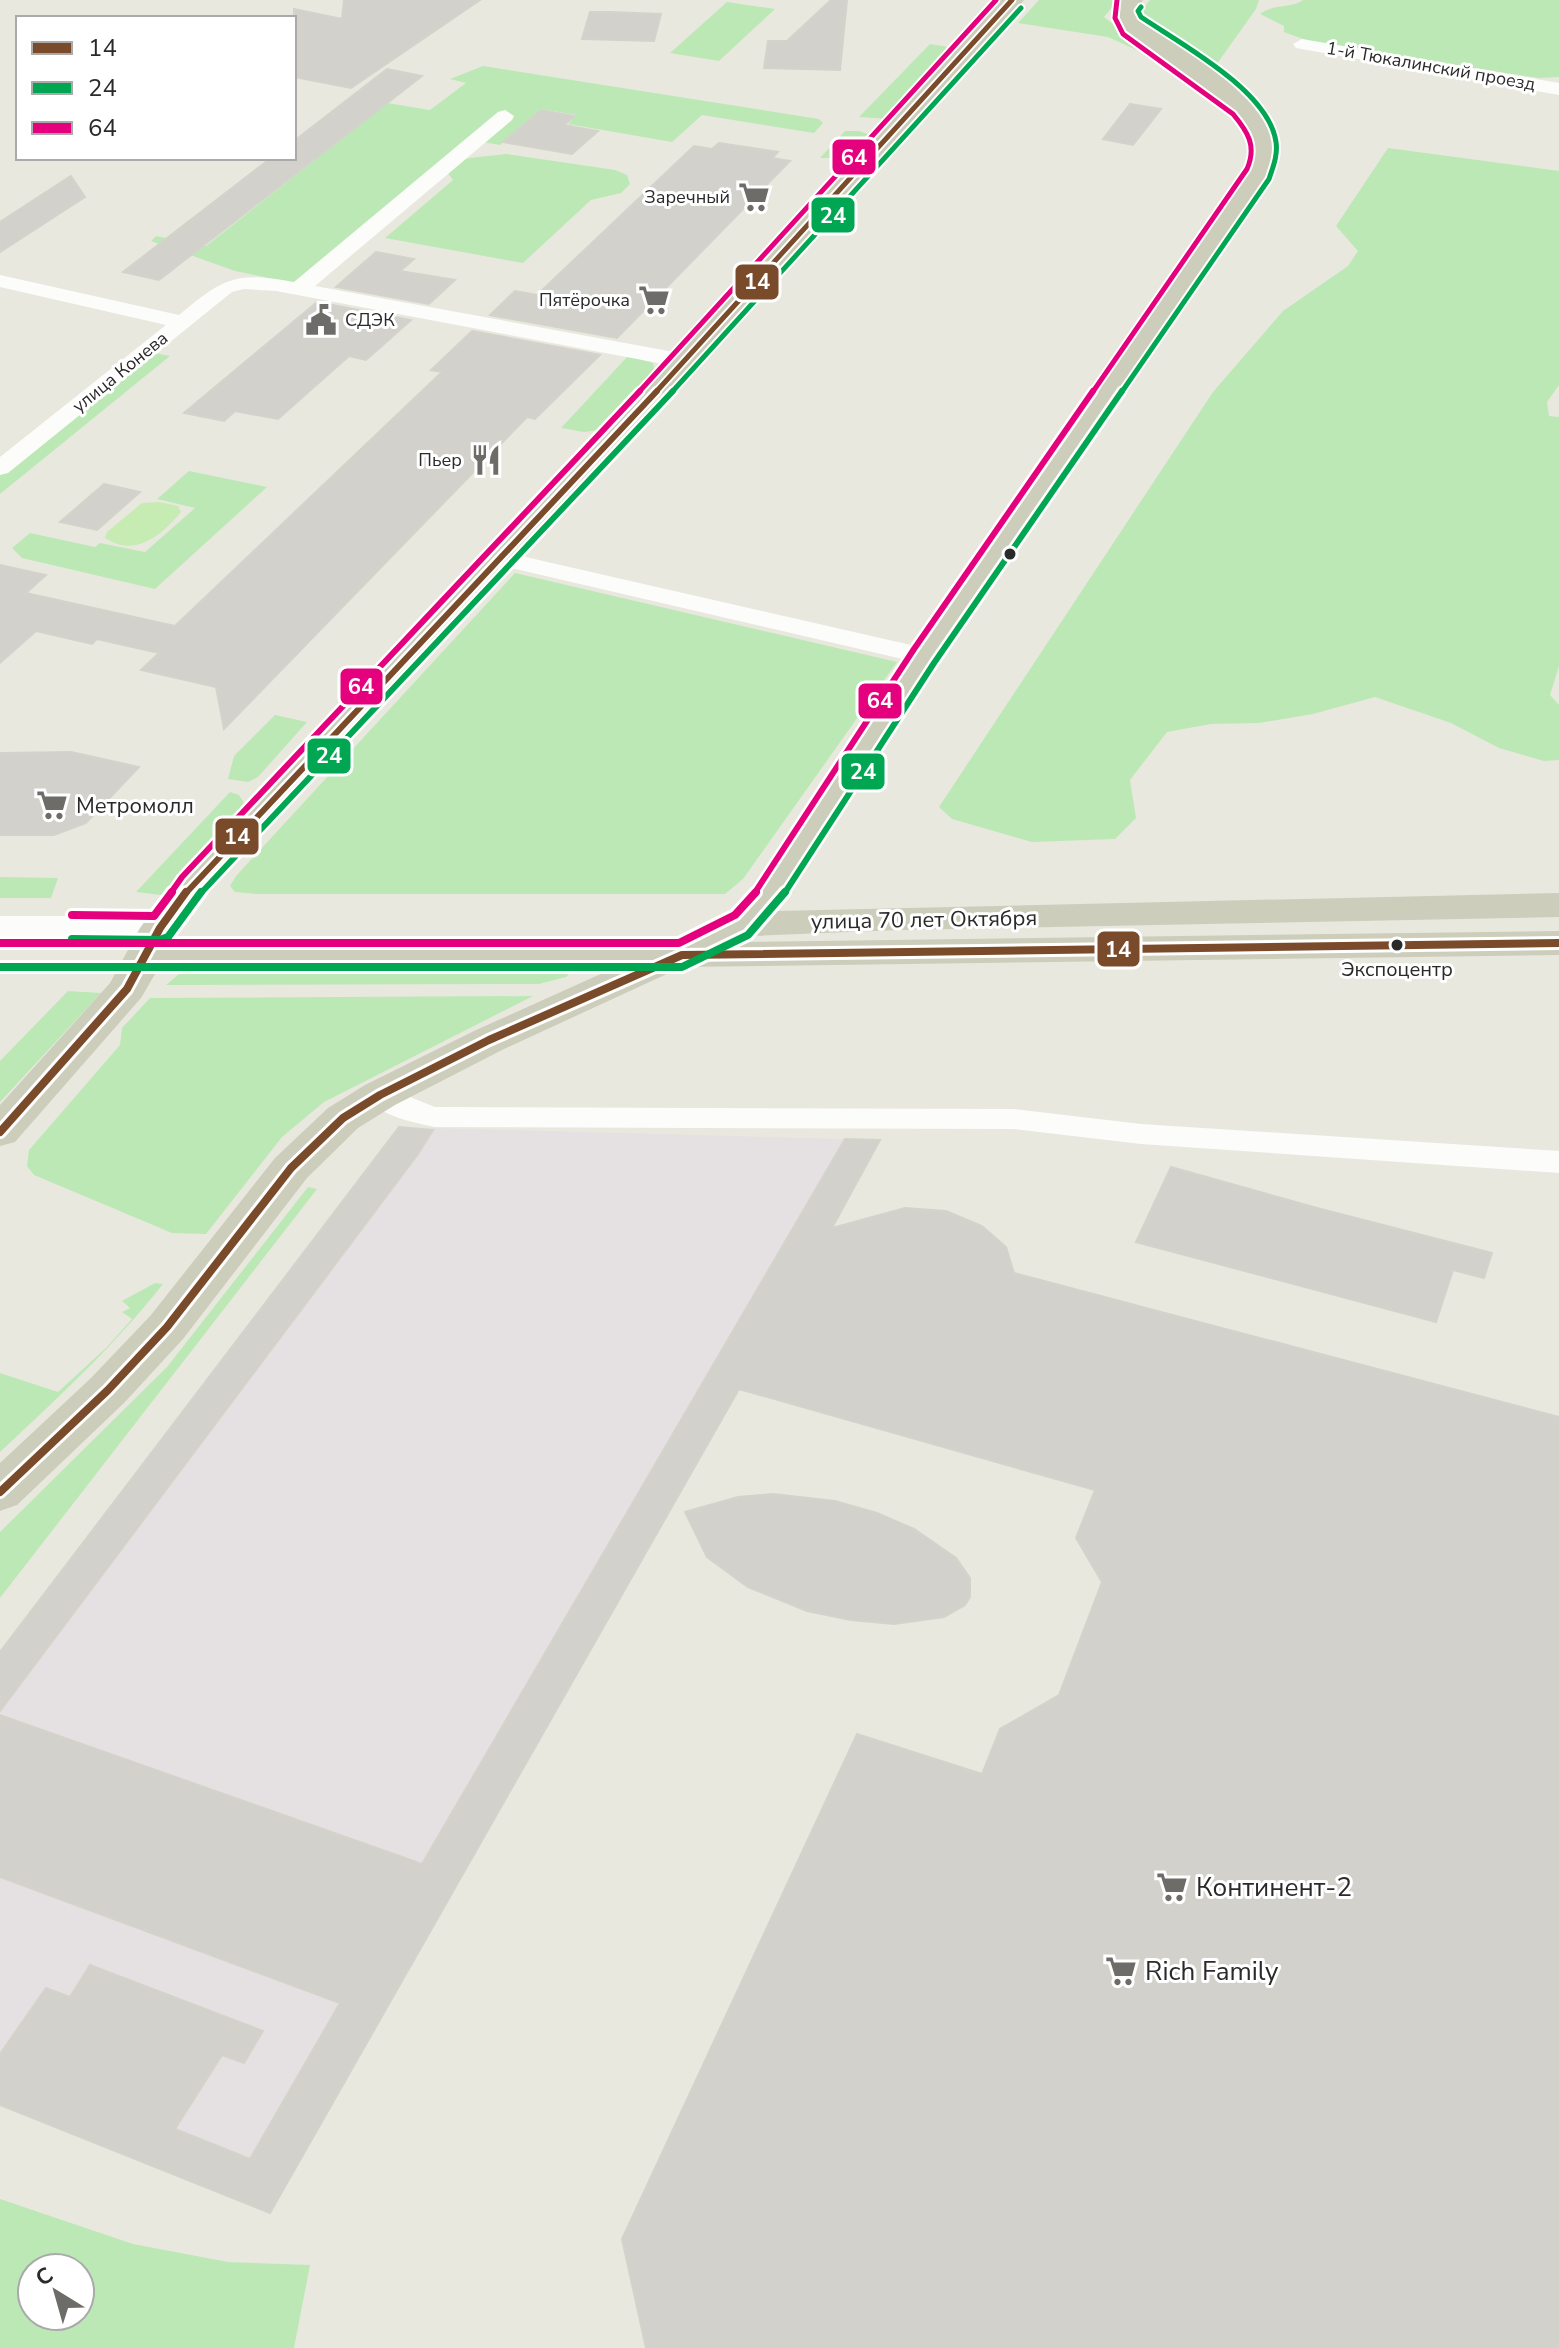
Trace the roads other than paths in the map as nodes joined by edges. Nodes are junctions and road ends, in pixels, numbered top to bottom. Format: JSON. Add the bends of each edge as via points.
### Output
{"nodes":[{"id":1,"x":1012,"y":0,"type":"edge"},
{"id":2,"x":1131,"y":0,"type":"edge"},
{"id":3,"x":1302,"y":44,"type":"dead end"},
{"id":4,"x":1559,"y":89,"type":"edge"},
{"id":5,"x":505,"y":116,"type":"dead end"},
{"id":6,"x":0,"y":281,"type":"edge"},
{"id":7,"x":298,"y":289,"type":"junction"},
{"id":8,"x":183,"y":322,"type":"junction"},
{"id":9,"x":685,"y":361,"type":"junction"},
{"id":10,"x":0,"y":468,"type":"edge"},
{"id":11,"x":499,"y":558,"type":"junction"},
{"id":12,"x":924,"y":656,"type":"junction"},
{"id":13,"x":1559,"y":905,"type":"edge"},
{"id":14,"x":742,"y":925,"type":"junction"},
{"id":15,"x":0,"y":928,"type":"edge"},
{"id":16,"x":153,"y":942,"type":"junction"},
{"id":17,"x":1559,"y":943,"type":"edge"},
{"id":18,"x":0,"y":955,"type":"edge"},
{"id":19,"x":682,"y":955,"type":"junction"},
{"id":20,"x":380,"y":1095,"type":"junction"},
{"id":21,"x":0,"y":1132,"type":"edge"},
{"id":22,"x":1559,"y":1162,"type":"edge"},
{"id":23,"x":4,"y":1483,"type":"edge"}],
"edges":[{"from":1,"to":9,"type":"main road"},
{"from":2,"to":12,"type":"main road","via":[[1125,9],[1131,25],[1234,100],[1254,119],[1266,153],[1258,175]]},
{"from":3,"to":4,"type":"street","name":"1-й Тюкалинский проезд"},
{"from":5,"to":7,"type":"street"},
{"from":6,"to":8,"type":"street"},
{"from":7,"to":8,"type":"street","name":"улица Конева","via":[[244,283],[225,288]]},
{"from":7,"to":9,"type":"street"},
{"from":8,"to":10,"type":"street","name":"улица Конева"},
{"from":9,"to":11,"type":"main road"},
{"from":11,"to":12,"type":"street"},
{"from":11,"to":16,"type":"main road","via":[[191,885]]},
{"from":12,"to":14,"type":"main road","via":[[767,897]]},
{"from":13,"to":14,"type":"main road","name":"улица 70 лет Октября"},
{"from":14,"to":16,"type":"main road","name":"улица 70 лет Октября"},
{"from":14,"to":19,"type":"main road"},
{"from":15,"to":16,"type":"main road","name":"улица 70 лет Октября"},
{"from":16,"to":18,"type":"main road","name":"улица 70 лет Октября"},
{"from":16,"to":19,"type":"main road","name":"улица 70 лет Октября"},
{"from":16,"to":21,"type":"main road","via":[[127,989]]},
{"from":17,"to":19,"type":"main road","name":"улица 70 лет Октября"},
{"from":19,"to":20,"type":"main road","via":[[514,1028]]},
{"from":20,"to":22,"type":"street","via":[[435,1117],[1013,1119],[1141,1134]]},
{"from":20,"to":23,"type":"main road","via":[[343,1118],[291,1168],[167,1327],[108,1390]]}]}
